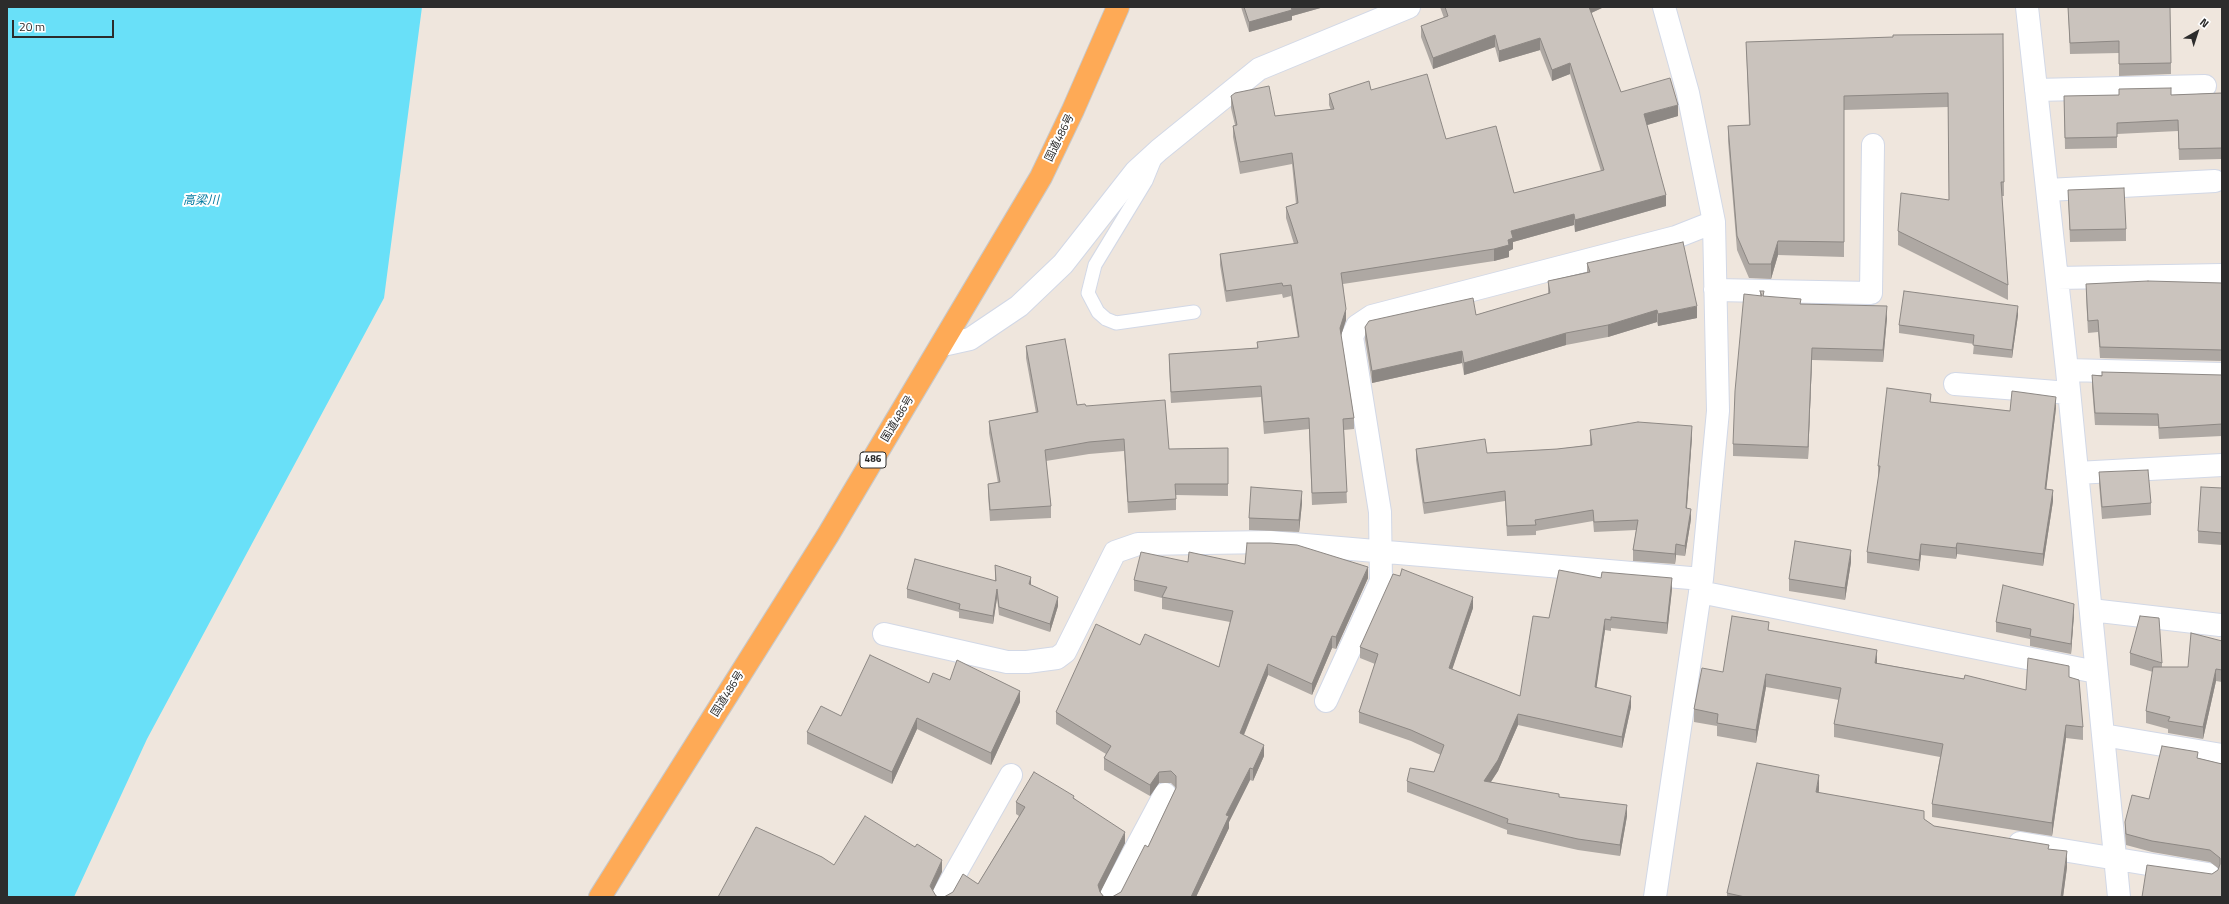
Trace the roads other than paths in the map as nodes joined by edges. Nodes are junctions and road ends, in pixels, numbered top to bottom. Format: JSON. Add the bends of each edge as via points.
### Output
{"nodes":[{"id":1,"x":1118,"y":7,"type":"edge"},
{"id":2,"x":1409,"y":7,"type":"edge"},
{"id":3,"x":1664,"y":7,"type":"edge"},
{"id":4,"x":2027,"y":7,"type":"edge"},
{"id":5,"x":2205,"y":86,"type":"dead end"},
{"id":6,"x":2036,"y":90,"type":"junction"},
{"id":7,"x":1873,"y":145,"type":"dead end"},
{"id":8,"x":1159,"y":150,"type":"junction"},
{"id":9,"x":2214,"y":181,"type":"dead end"},
{"id":10,"x":2048,"y":190,"type":"junction"},
{"id":11,"x":1714,"y":222,"type":"junction"},
{"id":12,"x":2222,"y":275,"type":"edge"},
{"id":13,"x":2057,"y":278,"type":"junction"},
{"id":14,"x":1715,"y":290,"type":"junction"},
{"id":15,"x":1194,"y":312,"type":"dead end"},
{"id":16,"x":943,"y":345,"type":"junction"},
{"id":17,"x":2067,"y":370,"type":"junction"},
{"id":18,"x":2222,"y":374,"type":"edge"},
{"id":19,"x":1955,"y":384,"type":"dead end"},
{"id":20,"x":2069,"y":393,"type":"junction"},
{"id":21,"x":2222,"y":465,"type":"edge"},
{"id":22,"x":2077,"y":473,"type":"junction"},
{"id":23,"x":1379,"y":550,"type":"junction"},
{"id":24,"x":1701,"y":585,"type":"junction"},
{"id":25,"x":2091,"y":610,"type":"junction"},
{"id":26,"x":2220,"y":624,"type":"dead end"},
{"id":27,"x":884,"y":634,"type":"dead end"},
{"id":28,"x":2096,"y":672,"type":"junction"},
{"id":29,"x":1326,"y":701,"type":"dead end"},
{"id":30,"x":2103,"y":735,"type":"junction"},
{"id":31,"x":2222,"y":755,"type":"edge"},
{"id":32,"x":1010,"y":774,"type":"dead end"},
{"id":33,"x":1165,"y":794,"type":"dead end"},
{"id":34,"x":1998,"y":839,"type":"edge"},
{"id":35,"x":2115,"y":858,"type":"junction"},
{"id":36,"x":2208,"y":874,"type":"edge"},
{"id":37,"x":600,"y":897,"type":"edge"},
{"id":38,"x":942,"y":897,"type":"edge"},
{"id":39,"x":1110,"y":897,"type":"edge"},
{"id":40,"x":1655,"y":897,"type":"edge"},
{"id":41,"x":2119,"y":897,"type":"edge"}],
"edges":[{"from":1,"to":16,"type":"highway","name":"国道486号","number":"486","via":[[1074,110],[1041,177]]},
{"from":2,"to":8,"type":"street","via":[[1259,69]]},
{"from":3,"to":11,"type":"street","via":[[1688,93]]},
{"from":4,"to":6,"type":"street"},
{"from":5,"to":6,"type":"street"},
{"from":6,"to":10,"type":"street"},
{"from":7,"to":14,"type":"street","via":[[1871,293]]},
{"from":8,"to":15,"type":"lane","via":[[1146,181],[1096,265],[1088,293],[1098,312],[1116,323]]},
{"from":8,"to":16,"type":"street","via":[[1136,171],[1064,264],[1018,306],[970,339]]},
{"from":9,"to":10,"type":"street"},
{"from":10,"to":13,"type":"street"},
{"from":11,"to":14,"type":"street"},
{"from":11,"to":23,"type":"street","via":[[1676,236],[1372,316],[1357,326],[1352,337],[1380,512]]},
{"from":12,"to":13,"type":"street"},
{"from":13,"to":17,"type":"street"},
{"from":14,"to":24,"type":"street","via":[[1718,411]]},
{"from":16,"to":37,"type":"highway","name":"国道486号","number":"486","via":[[828,535]]},
{"from":17,"to":18,"type":"street"},
{"from":17,"to":20,"type":"street"},
{"from":19,"to":20,"type":"street"},
{"from":20,"to":22,"type":"street"},
{"from":21,"to":22,"type":"street"},
{"from":22,"to":25,"type":"street"},
{"from":23,"to":24,"type":"street"},
{"from":23,"to":27,"type":"street","via":[[1270,542],[1138,544],[1125,547],[1115,552],[1065,652],[1057,658],[1007,662]]},
{"from":23,"to":29,"type":"street","via":[[1381,581]]},
{"from":24,"to":28,"type":"street"},
{"from":24,"to":40,"type":"street"},
{"from":25,"to":26,"type":"street"},
{"from":25,"to":28,"type":"street"},
{"from":28,"to":30,"type":"street"},
{"from":30,"to":31,"type":"street"},
{"from":30,"to":35,"type":"street"},
{"from":32,"to":38,"type":"street"},
{"from":33,"to":39,"type":"street"},
{"from":34,"to":35,"type":"street"},
{"from":35,"to":36,"type":"street"},
{"from":35,"to":41,"type":"street"}]}
